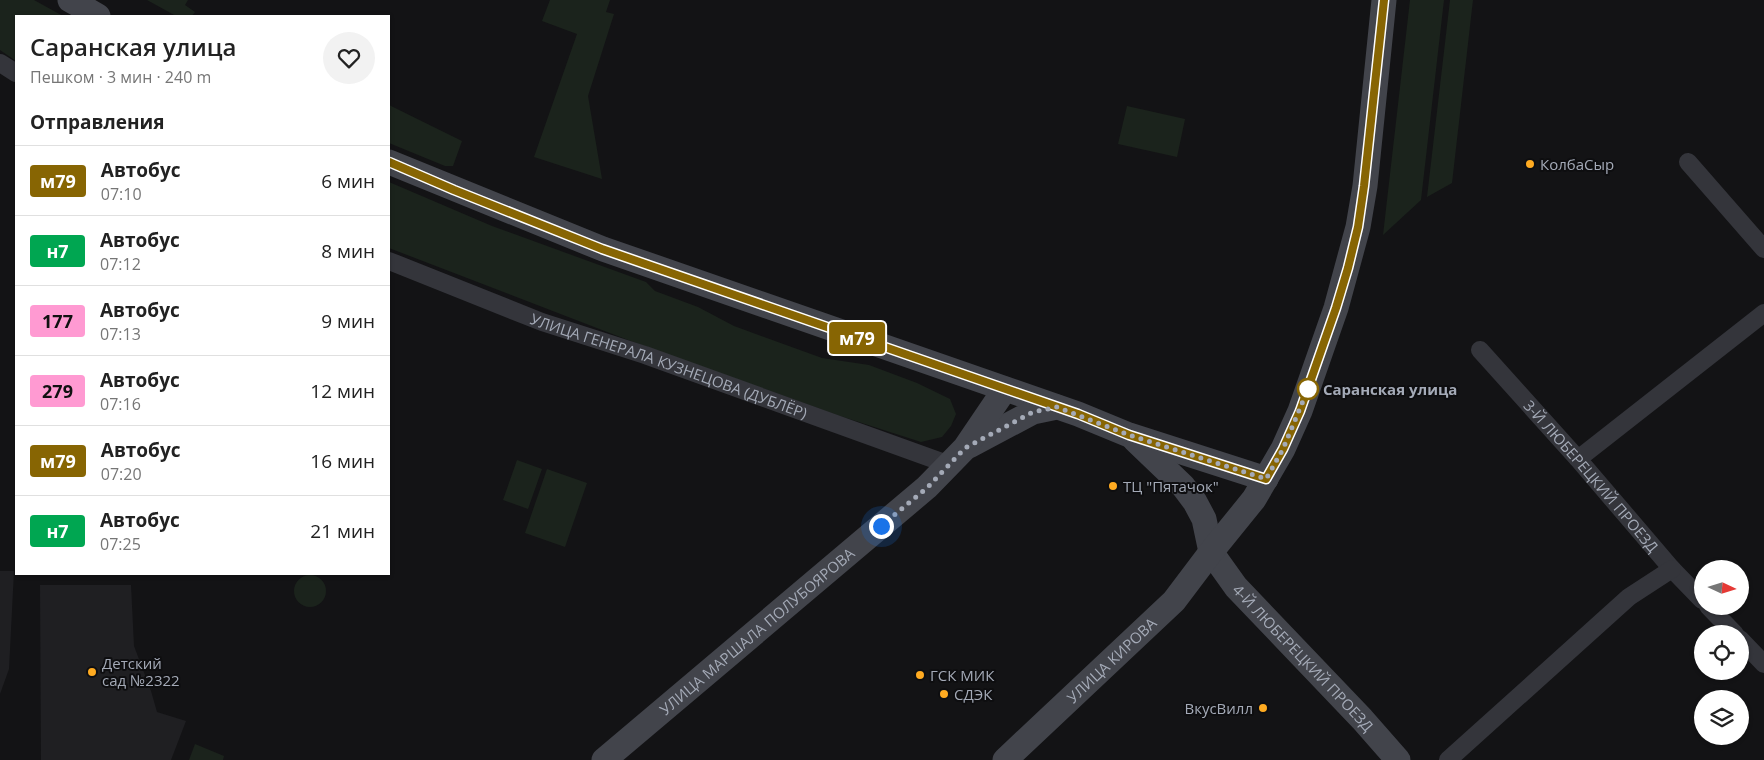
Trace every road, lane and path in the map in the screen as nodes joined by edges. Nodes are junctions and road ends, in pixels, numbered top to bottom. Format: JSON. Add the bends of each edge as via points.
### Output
{"nodes":[{"id":1,"x":70,"y":0,"type":"edge"},
{"id":2,"x":1384,"y":0,"type":"edge"},
{"id":3,"x":96,"y":15,"type":"edge"},
{"id":4,"x":0,"y":63,"type":"edge"},
{"id":5,"x":15,"y":72,"type":"edge"},
{"id":6,"x":390,"y":162,"type":"edge"},
{"id":7,"x":1688,"y":162,"type":"dead end"},
{"id":8,"x":1764,"y":249,"type":"edge"},
{"id":9,"x":390,"y":261,"type":"edge"},
{"id":10,"x":1764,"y":313,"type":"edge"},
{"id":11,"x":1480,"y":350,"type":"dead end"},
{"id":12,"x":976,"y":379,"type":"junction"},
{"id":13,"x":1005,"y":389,"type":"junction"},
{"id":14,"x":1057,"y":407,"type":"junction"},
{"id":15,"x":1129,"y":435,"type":"junction"},
{"id":16,"x":957,"y":457,"type":"junction"},
{"id":17,"x":1578,"y":459,"type":"junction"},
{"id":18,"x":1266,"y":479,"type":"junction"},
{"id":19,"x":1211,"y":552,"type":"junction"},
{"id":20,"x":1672,"y":569,"type":"junction"},
{"id":21,"x":1694,"y":592,"type":"edge"},
{"id":22,"x":1717,"y":615,"type":"edge"},
{"id":23,"x":1726,"y":625,"type":"edge"},
{"id":24,"x":1749,"y":648,"type":"edge"},
{"id":25,"x":1764,"y":664,"type":"edge"},
{"id":26,"x":604,"y":760,"type":"edge"},
{"id":27,"x":1005,"y":760,"type":"edge"},
{"id":28,"x":1398,"y":760,"type":"edge"},
{"id":29,"x":1448,"y":760,"type":"edge"}],
"edges":[{"from":1,"to":3,"type":"main road"},
{"from":2,"to":18,"type":"main road","via":[[1364,186],[1352,254],[1300,411]]},
{"from":4,"to":5,"type":"street"},
{"from":6,"to":12,"type":"main road","via":[[602,249]]},
{"from":7,"to":8,"type":"street"},
{"from":9,"to":16,"type":"street","name":"УЛИЦА ГЕНЕРАЛА КУЗНЕЦОВА (ДУБЛЁР)","via":[[542,322]]},
{"from":10,"to":17,"type":"street"},
{"from":11,"to":17,"type":"street","name":"3-Й ЛЮБЕРЕЦКИЙ ПРОЕЗД"},
{"from":12,"to":13,"type":"main road"},
{"from":12,"to":16,"type":"main road","via":[[977,407]]},
{"from":13,"to":14,"type":"main road"},
{"from":13,"to":16,"type":"main road","name":"УЛИЦА МАРШАЛА ПОЛУБОЯРОВА"},
{"from":14,"to":15,"type":"main road"},
{"from":14,"to":16,"type":"main road","via":[[1033,412]]},
{"from":15,"to":18,"type":"main road"},
{"from":15,"to":19,"type":"main road","via":[[1183,486],[1204,520]]},
{"from":16,"to":26,"type":"main road","name":"УЛИЦА МАРШАЛА ПОЛУБОЯРОВА","via":[[927,488]]},
{"from":17,"to":20,"type":"street","name":"3-Й ЛЮБЕРЕЦКИЙ ПРОЕЗД"},
{"from":18,"to":19,"type":"main road"},
{"from":19,"to":27,"type":"main road","name":"УЛИЦА КИРОВА","via":[[1174,601]]},
{"from":19,"to":28,"type":"main road","name":"4-Й ЛЮБЕРЕЦКИЙ ПРОЕЗД","via":[[1236,588]]},
{"from":20,"to":21,"type":"street","name":"3-Й ЛЮБЕРЕЦКИЙ ПРОЕЗД"},
{"from":20,"to":29,"type":"street","via":[[1629,598]]},
{"from":22,"to":23,"type":"street"},
{"from":24,"to":25,"type":"street"}]}
